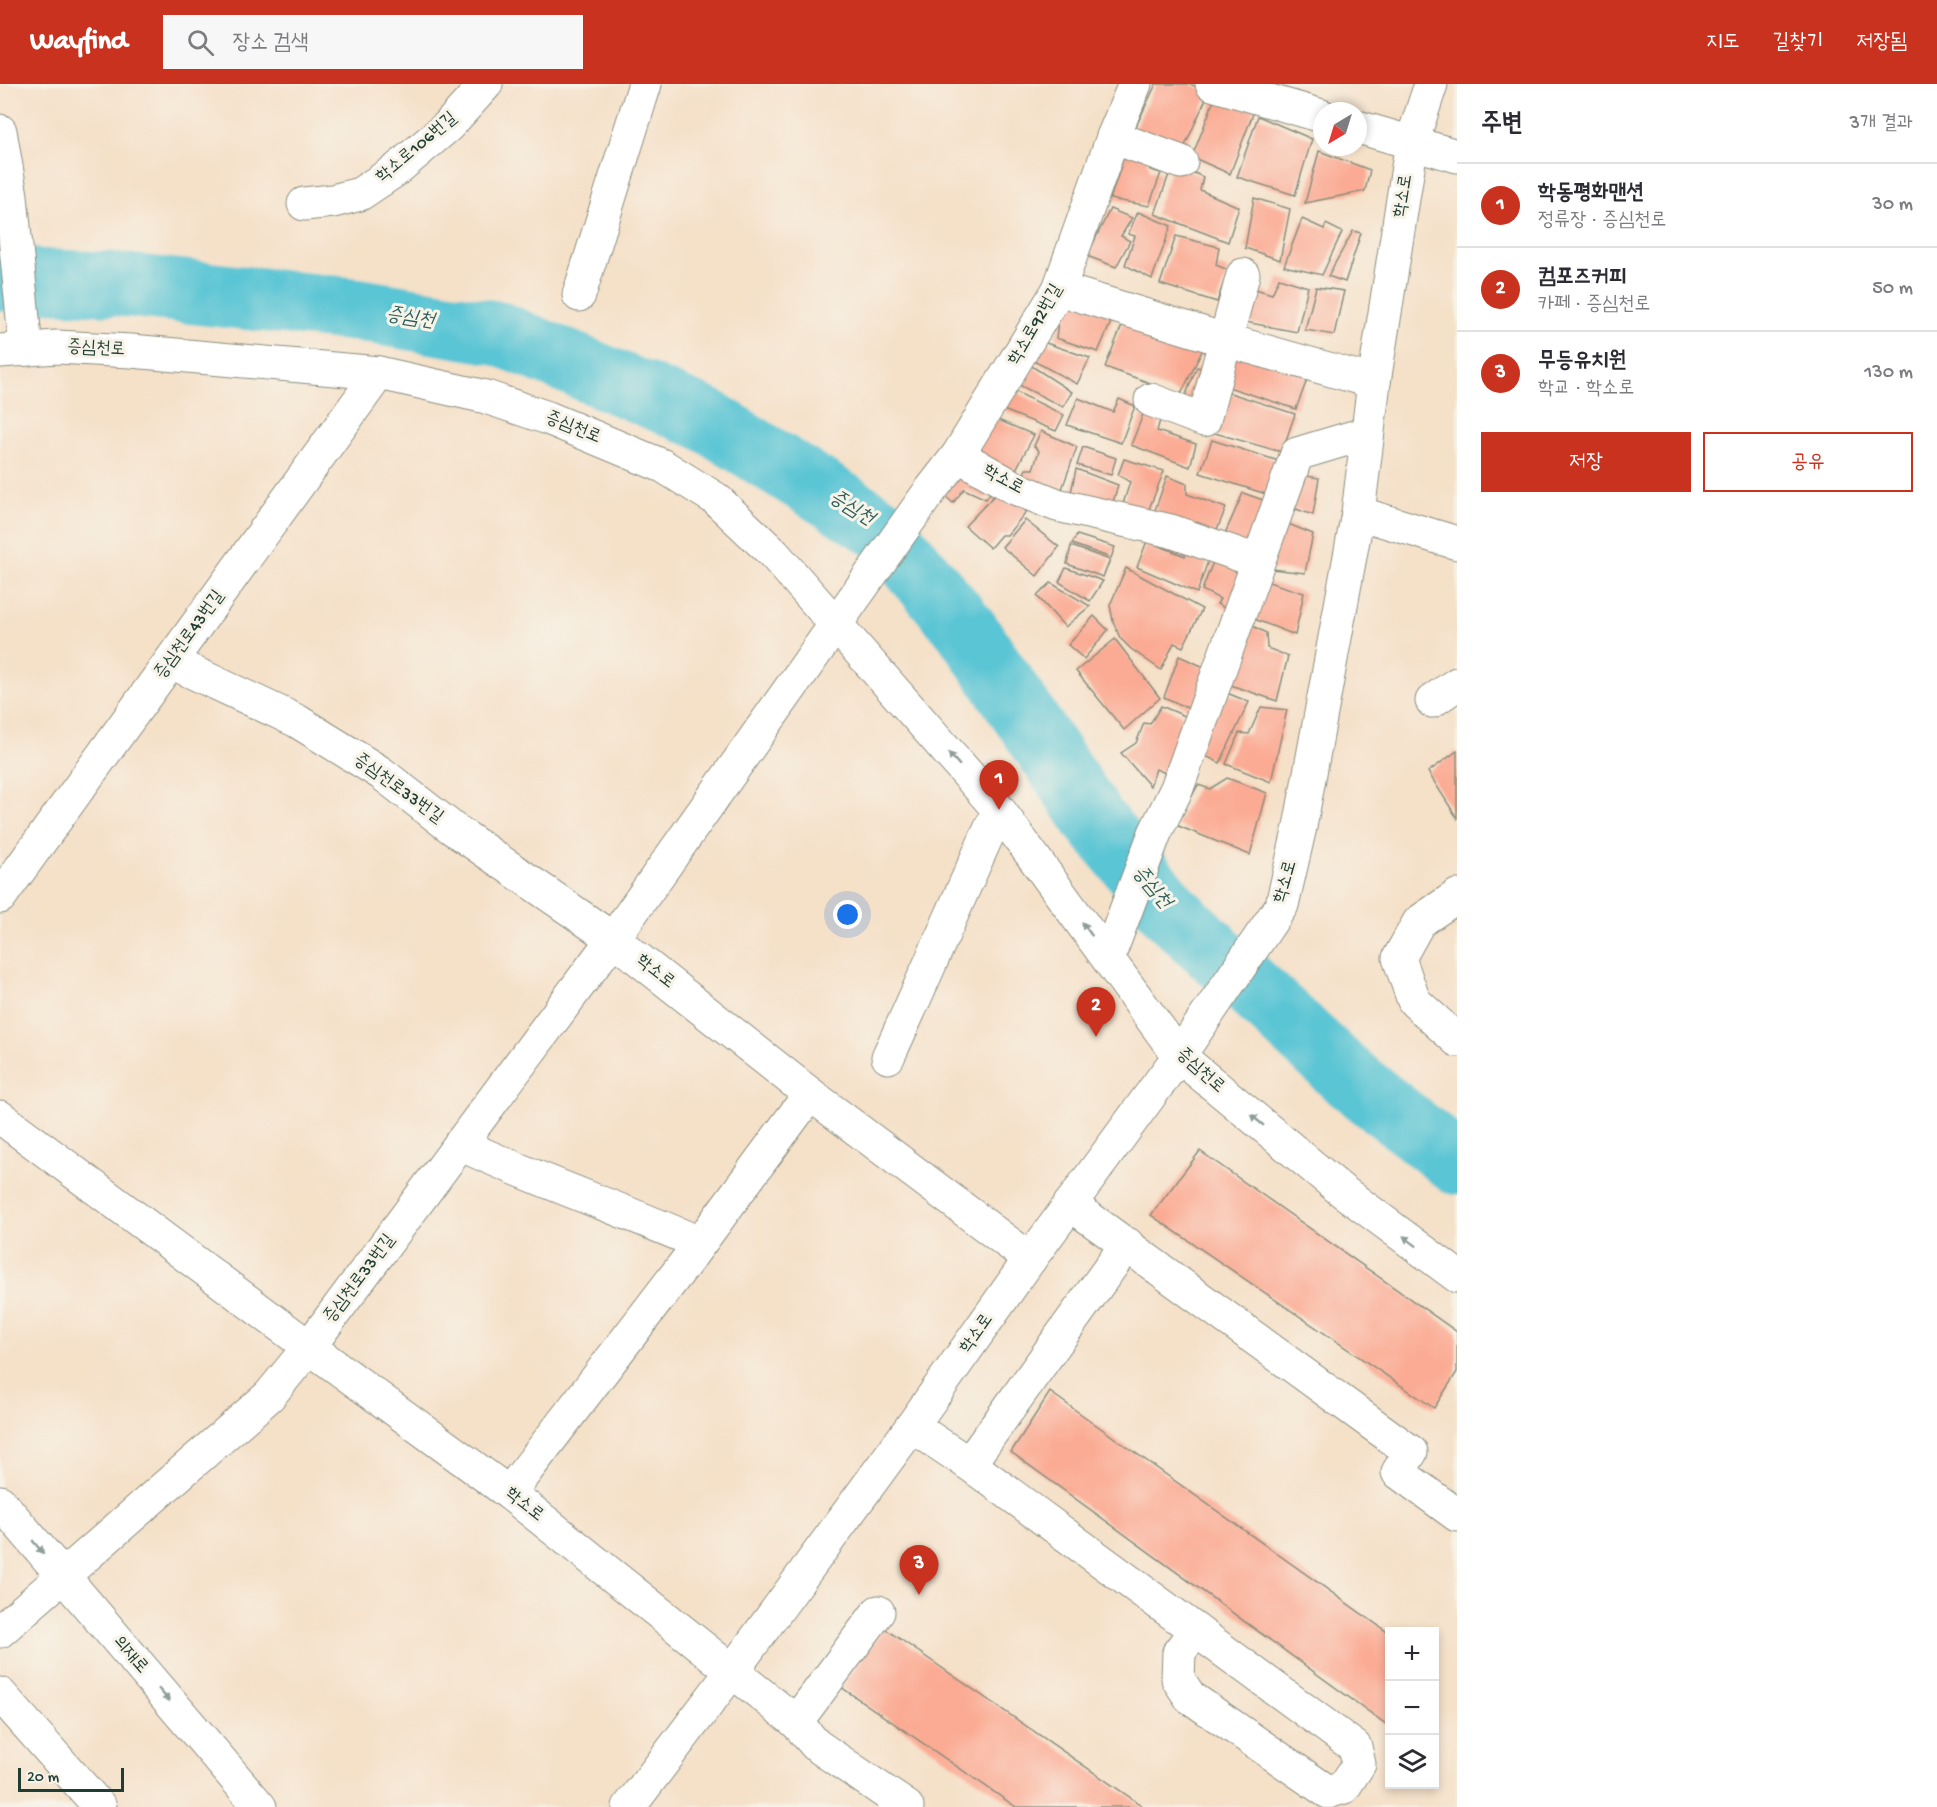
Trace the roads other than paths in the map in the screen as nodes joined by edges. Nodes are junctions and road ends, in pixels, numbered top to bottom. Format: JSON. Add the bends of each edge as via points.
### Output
{"nodes":[{"id":1,"x":486,"y":84,"type":"edge"},
{"id":2,"x":645,"y":84,"type":"edge"},
{"id":3,"x":1135,"y":84,"type":"edge"},
{"id":4,"x":1212,"y":84,"type":"edge"},
{"id":5,"x":1431,"y":84,"type":"edge"},
{"id":6,"x":1313,"y":113,"type":"edge"},
{"id":7,"x":1367,"y":129,"type":"edge"},
{"id":8,"x":0,"y":131,"type":"edge"},
{"id":9,"x":1113,"y":137,"type":"junction"},
{"id":10,"x":1413,"y":142,"type":"junction"},
{"id":11,"x":1457,"y":156,"type":"edge"},
{"id":12,"x":1181,"y":162,"type":"dead end"},
{"id":13,"x":6,"y":197,"type":"edge"},
{"id":14,"x":304,"y":204,"type":"dead end"},
{"id":15,"x":1243,"y":275,"type":"dead end"},
{"id":16,"x":1059,"y":289,"type":"junction"},
{"id":17,"x":579,"y":295,"type":"dead end"},
{"id":18,"x":1225,"y":340,"type":"junction"},
{"id":19,"x":13,"y":350,"type":"edge"},
{"id":20,"x":379,"y":374,"type":"junction"},
{"id":21,"x":1374,"y":382,"type":"junction"},
{"id":22,"x":1151,"y":400,"type":"dead end"},
{"id":23,"x":1367,"y":433,"type":"junction"},
{"id":24,"x":958,"y":455,"type":"junction"},
{"id":25,"x":1358,"y":513,"type":"junction"},
{"id":26,"x":1457,"y":543,"type":"edge"},
{"id":27,"x":1257,"y":561,"type":"junction"},
{"id":28,"x":836,"y":624,"type":"junction"},
{"id":29,"x":171,"y":662,"type":"junction"},
{"id":30,"x":999,"y":810,"type":"junction"},
{"id":31,"x":1457,"y":896,"type":"edge"},
{"id":32,"x":0,"y":897,"type":"edge"},
{"id":33,"x":613,"y":939,"type":"junction"},
{"id":34,"x":1108,"y":958,"type":"junction"},
{"id":35,"x":1457,"y":1040,"type":"edge"},
{"id":36,"x":1179,"y":1056,"type":"junction"},
{"id":37,"x":888,"y":1057,"type":"dead end"},
{"id":38,"x":810,"y":1094,"type":"junction"},
{"id":39,"x":0,"y":1117,"type":"edge"},
{"id":40,"x":460,"y":1144,"type":"junction"},
{"id":41,"x":1070,"y":1204,"type":"junction"},
{"id":42,"x":1127,"y":1245,"type":"junction"},
{"id":43,"x":692,"y":1252,"type":"junction"},
{"id":44,"x":1030,"y":1259,"type":"junction"},
{"id":45,"x":1457,"y":1276,"type":"edge"},
{"id":46,"x":309,"y":1347,"type":"junction"},
{"id":47,"x":912,"y":1426,"type":"junction"},
{"id":48,"x":969,"y":1464,"type":"junction"},
{"id":49,"x":509,"y":1493,"type":"junction"},
{"id":50,"x":0,"y":1502,"type":"edge"},
{"id":51,"x":1457,"y":1515,"type":"edge"},
{"id":52,"x":63,"y":1577,"type":"junction"},
{"id":53,"x":878,"y":1612,"type":"dead end"},
{"id":54,"x":1196,"y":1630,"type":"junction"},
{"id":55,"x":0,"y":1631,"type":"edge"},
{"id":56,"x":733,"y":1670,"type":"junction"},
{"id":57,"x":0,"y":1694,"type":"edge"},
{"id":58,"x":796,"y":1722,"type":"junction"},
{"id":59,"x":100,"y":1807,"type":"edge"},
{"id":60,"x":260,"y":1807,"type":"edge"},
{"id":61,"x":629,"y":1807,"type":"edge"},
{"id":62,"x":907,"y":1807,"type":"edge"}],
"edges":[{"from":1,"to":14,"type":"street","name":"학소로106번길","via":[[448,126],[396,170],[360,194]]},
{"from":2,"to":17,"type":"street"},
{"from":3,"to":9,"type":"street","name":"학소로92번길"},
{"from":4,"to":6,"type":"street"},
{"from":5,"to":10,"type":"street","name":"학소로"},
{"from":7,"to":10,"type":"street"},
{"from":8,"to":13,"type":"street"},
{"from":9,"to":12,"type":"street"},
{"from":9,"to":16,"type":"street","name":"학소로92번길"},
{"from":10,"to":11,"type":"street"},
{"from":10,"to":21,"type":"street","name":"학소로"},
{"from":13,"to":19,"type":"street"},
{"from":15,"to":18,"type":"street"},
{"from":16,"to":18,"type":"street"},
{"from":16,"to":24,"type":"street","name":"학소로92번길"},
{"from":18,"to":21,"type":"street"},
{"from":18,"to":22,"type":"street","via":[[1204,420]]},
{"from":19,"to":20,"type":"street","name":"증심천로","via":[[57,347],[131,351]]},
{"from":20,"to":28,"type":"street","name":"증심천로","via":[[486,396],[663,466],[716,499],[774,554]]},
{"from":20,"to":29,"type":"street","name":"증심천로43번길"},
{"from":21,"to":23,"type":"street","name":"학소로"},
{"from":23,"to":25,"type":"street","name":"학소로"},
{"from":23,"to":27,"type":"street","via":[[1297,454]]},
{"from":24,"to":27,"type":"street","name":"학소로","via":[[1015,488],[1057,505],[1171,531]]},
{"from":24,"to":28,"type":"street","name":"학소로92번길"},
{"from":25,"to":26,"type":"street"},
{"from":25,"to":36,"type":"street","name":"학소로","via":[[1282,905]]},
{"from":27,"to":34,"type":"street","via":[[1177,788],[1155,833]]},
{"from":30,"to":28,"type":"street","name":"증심천로","one_way":true},
{"from":28,"to":33,"type":"street","name":"증심천로33번길"},
{"from":29,"to":32,"type":"street","name":"증심천로43번길"},
{"from":29,"to":33,"type":"street","name":"증심천로33번길","via":[[297,722],[381,773],[452,828]]},
{"from":34,"to":30,"type":"street","name":"증심천로","one_way":true},
{"from":30,"to":37,"type":"street"},
{"from":31,"to":35,"type":"street","via":[[1419,922],[1399,958],[1414,1001]]},
{"from":33,"to":38,"type":"street","name":"학소로"},
{"from":33,"to":40,"type":"street","name":"증심천로33번길"},
{"from":34,"to":36,"type":"street","name":"증심천로"},
{"from":36,"to":41,"type":"street","name":"학소로"},
{"from":45,"to":36,"type":"street","name":"증심천로","one_way":true,"via":[[1341,1190]]},
{"from":38,"to":43,"type":"street"},
{"from":38,"to":44,"type":"street","name":"학소로"},
{"from":39,"to":46,"type":"street","name":"학소로"},
{"from":40,"to":43,"type":"street","via":[[646,1219]]},
{"from":40,"to":46,"type":"street","name":"증심천로33번길"},
{"from":41,"to":42,"type":"street"},
{"from":41,"to":44,"type":"street","name":"학소로"},
{"from":42,"to":48,"type":"street"},
{"from":42,"to":51,"type":"street","via":[[1411,1452],[1398,1472]]},
{"from":43,"to":49,"type":"street"},
{"from":44,"to":47,"type":"street","name":"학소로"},
{"from":46,"to":49,"type":"street","name":"학소로"},
{"from":46,"to":52,"type":"street","name":"증심천로33번길","via":[[269,1396]]},
{"from":47,"to":48,"type":"street"},
{"from":47,"to":56,"type":"street","name":"학소로"},
{"from":48,"to":54,"type":"street"},
{"from":49,"to":56,"type":"street","name":"학소로"},
{"from":50,"to":52,"type":"street","name":"의재로","one_way":true},
{"from":52,"to":55,"type":"street","name":"증심천로33번길"},
{"from":52,"to":60,"type":"street","name":"의재로","one_way":true},
{"from":53,"to":58,"type":"street"},
{"from":54,"to":54,"type":"street","via":[[1355,1747],[1359,1764],[1344,1787],[1328,1792],[1190,1697],[1178,1679],[1179,1652]]},
{"from":56,"to":58,"type":"street"},
{"from":56,"to":61,"type":"street","name":"학소로"},
{"from":57,"to":59,"type":"street"},
{"from":58,"to":62,"type":"street","via":[[816,1745]]}]}
